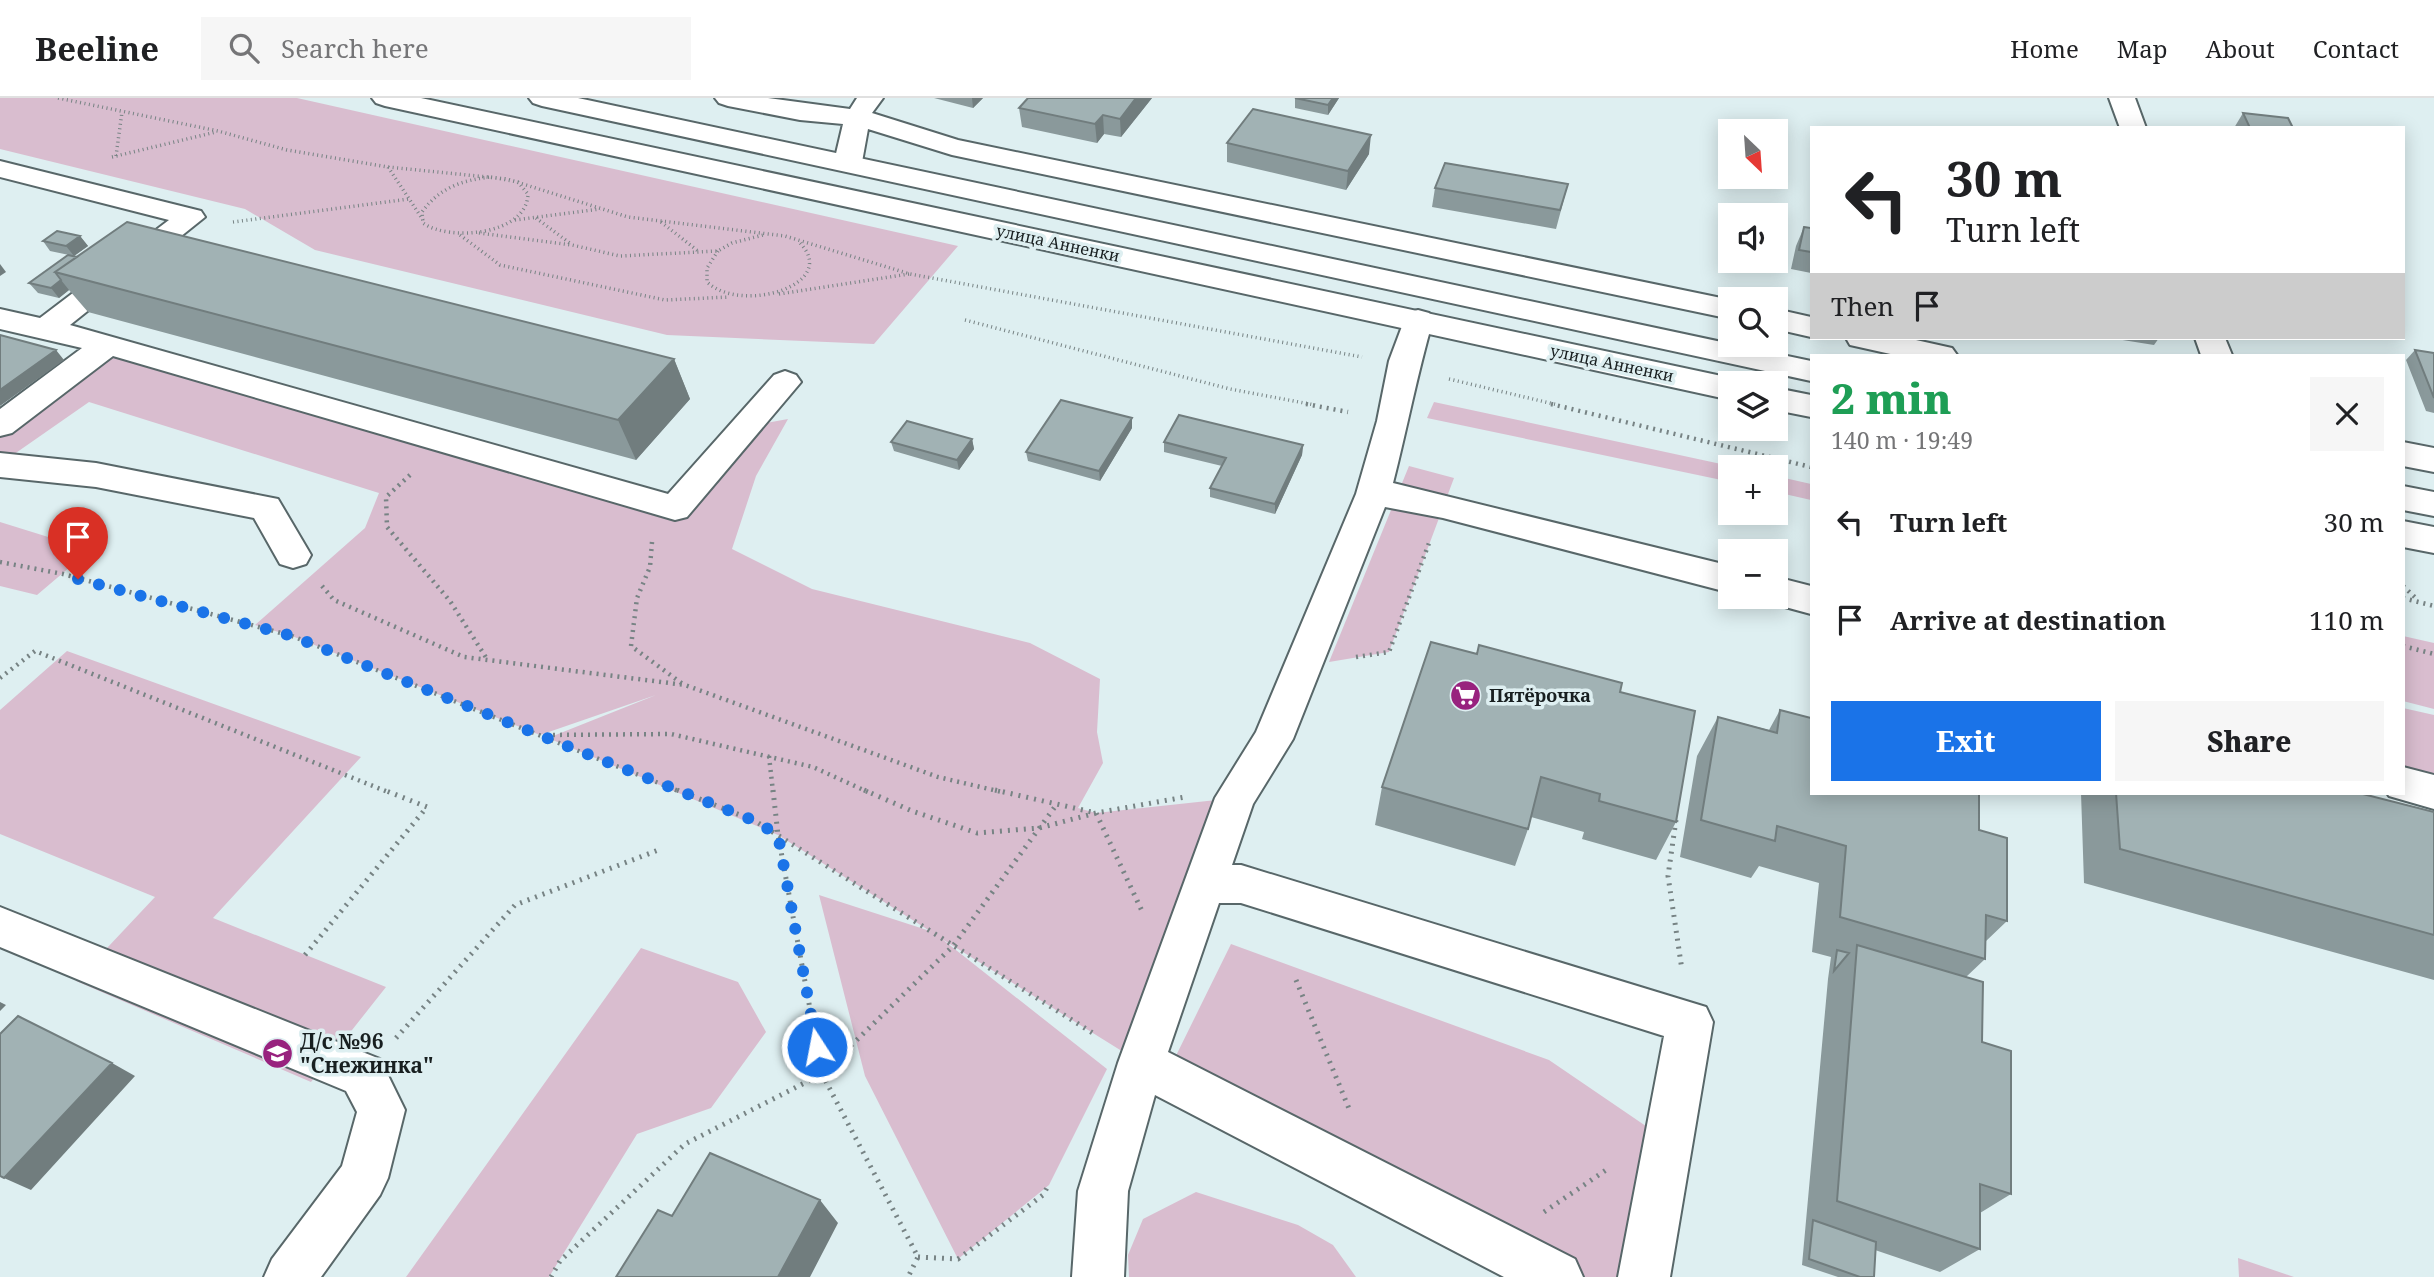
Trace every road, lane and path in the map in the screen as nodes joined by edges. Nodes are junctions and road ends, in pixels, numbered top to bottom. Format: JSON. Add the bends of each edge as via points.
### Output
{"nodes":[{"id":1,"x":58,"y":98,"type":"edge"},
{"id":2,"x":385,"y":98,"type":"edge"},
{"id":3,"x":542,"y":98,"type":"edge"},
{"id":4,"x":728,"y":98,"type":"edge"},
{"id":5,"x":2122,"y":98,"type":"edge"},
{"id":6,"x":864,"y":107,"type":"edge"},
{"id":7,"x":122,"y":111,"type":"junction"},
{"id":8,"x":2132,"y":126,"type":"edge"},
{"id":9,"x":218,"y":131,"type":"junction"},
{"id":10,"x":116,"y":156,"type":"junction"},
{"id":11,"x":848,"y":162,"type":"junction"},
{"id":12,"x":388,"y":167,"type":"junction"},
{"id":13,"x":0,"y":169,"type":"edge"},
{"id":14,"x":29,"y":176,"type":"junction"},
{"id":15,"x":507,"y":178,"type":"junction"},
{"id":16,"x":0,"y":195,"type":"edge"},
{"id":17,"x":409,"y":199,"type":"junction"},
{"id":18,"x":604,"y":209,"type":"junction"},
{"id":19,"x":535,"y":217,"type":"junction"},
{"id":20,"x":513,"y":220,"type":"junction"},
{"id":21,"x":424,"y":221,"type":"junction"},
{"id":22,"x":660,"y":221,"type":"junction"},
{"id":23,"x":173,"y":230,"type":"junction"},
{"id":24,"x":479,"y":233,"type":"junction"},
{"id":25,"x":460,"y":236,"type":"junction"},
{"id":26,"x":785,"y":236,"type":"junction"},
{"id":27,"x":572,"y":245,"type":"junction"},
{"id":28,"x":718,"y":251,"type":"junction"},
{"id":29,"x":698,"y":252,"type":"junction"},
{"id":30,"x":909,"y":274,"type":"junction"},
{"id":31,"x":767,"y":296,"type":"junction"},
{"id":32,"x":731,"y":297,"type":"junction"},
{"id":33,"x":1718,"y":307,"type":"edge"},
{"id":34,"x":0,"y":319,"type":"edge"},
{"id":35,"x":965,"y":320,"type":"dead end"},
{"id":36,"x":1418,"y":320,"type":"junction"},
{"id":37,"x":1788,"y":322,"type":"edge"},
{"id":38,"x":1810,"y":327,"type":"edge"},
{"id":39,"x":43,"y":331,"type":"junction"},
{"id":40,"x":1870,"y":340,"type":"edge"},
{"id":41,"x":108,"y":344,"type":"junction"},
{"id":42,"x":1936,"y":354,"type":"edge"},
{"id":43,"x":1405,"y":360,"type":"junction"},
{"id":44,"x":1810,"y":370,"type":"edge"},
{"id":45,"x":785,"y":382,"type":"dead end"},
{"id":46,"x":1718,"y":386,"type":"edge"},
{"id":47,"x":1788,"y":401,"type":"edge"},
{"id":48,"x":1810,"y":406,"type":"edge"},
{"id":49,"x":1393,"y":421,"type":"junction"},
{"id":50,"x":0,"y":425,"type":"edge"},
{"id":51,"x":2405,"y":454,"type":"edge"},
{"id":52,"x":2434,"y":460,"type":"edge"},
{"id":53,"x":0,"y":465,"type":"edge"},
{"id":54,"x":1810,"y":467,"type":"edge"},
{"id":55,"x":1373,"y":494,"type":"junction"},
{"id":56,"x":386,"y":497,"type":"dead end"},
{"id":57,"x":2405,"y":498,"type":"edge"},
{"id":58,"x":2434,"y":504,"type":"edge"},
{"id":59,"x":1443,"y":506,"type":"junction"},
{"id":60,"x":675,"y":508,"type":"junction"},
{"id":61,"x":2405,"y":534,"type":"edge"},
{"id":62,"x":2434,"y":540,"type":"edge"},
{"id":63,"x":293,"y":555,"type":"joint"},
{"id":64,"x":0,"y":562,"type":"edge"},
{"id":65,"x":1718,"y":577,"type":"edge"},
{"id":66,"x":2405,"y":588,"type":"edge"},
{"id":67,"x":1788,"y":594,"type":"edge"},
{"id":68,"x":2405,"y":598,"type":"edge"},
{"id":69,"x":1810,"y":600,"type":"edge"},
{"id":70,"x":2421,"y":602,"type":"junction"},
{"id":71,"x":2434,"y":606,"type":"edge"},
{"id":72,"x":2405,"y":647,"type":"edge"},
{"id":73,"x":2434,"y":654,"type":"edge"},
{"id":74,"x":1353,"y":658,"type":"dead end"},
{"id":75,"x":487,"y":660,"type":"junction"},
{"id":76,"x":0,"y":678,"type":"edge"},
{"id":77,"x":685,"y":685,"type":"junction"},
{"id":78,"x":540,"y":735,"type":"junction"},
{"id":79,"x":769,"y":757,"type":"junction"},
{"id":80,"x":2405,"y":785,"type":"edge"},
{"id":81,"x":2434,"y":792,"type":"edge"},
{"id":82,"x":1235,"y":798,"type":"junction"},
{"id":83,"x":1057,"y":803,"type":"junction"},
{"id":84,"x":1677,"y":808,"type":"edge"},
{"id":85,"x":1096,"y":813,"type":"junction"},
{"id":86,"x":1039,"y":828,"type":"junction"},
{"id":87,"x":778,"y":835,"type":"junction"},
{"id":88,"x":661,"y":849,"type":"dead end"},
{"id":89,"x":1203,"y":884,"type":"junction"},
{"id":90,"x":0,"y":927,"type":"edge"},
{"id":91,"x":953,"y":946,"type":"junction"},
{"id":92,"x":305,"y":955,"type":"dead end"},
{"id":93,"x":1171,"y":974,"type":"junction"},
{"id":94,"x":1296,"y":979,"type":"dead end"},
{"id":95,"x":1690,"y":1021,"type":"junction"},
{"id":96,"x":1141,"y":1063,"type":"junction"},
{"id":97,"x":822,"y":1074,"type":"junction"},
{"id":98,"x":363,"y":1075,"type":"junction"},
{"id":99,"x":1354,"y":1119,"type":"dead end"},
{"id":100,"x":1615,"y":1164,"type":"dead end"},
{"id":101,"x":1055,"y":1173,"type":"dead end"},
{"id":102,"x":1494,"y":1245,"type":"junction"},
{"id":103,"x":918,"y":1257,"type":"junction"},
{"id":104,"x":290,"y":1277,"type":"edge"},
{"id":105,"x":551,"y":1277,"type":"edge"},
{"id":106,"x":908,"y":1277,"type":"edge"},
{"id":107,"x":1098,"y":1277,"type":"edge"},
{"id":108,"x":1557,"y":1277,"type":"edge"},
{"id":109,"x":1644,"y":1277,"type":"edge"}],
"edges":[{"from":1,"to":7,"type":"path"},
{"from":2,"to":36,"type":"main road","name":"улица Анненки"},
{"from":3,"to":11,"type":"main road","name":"улица Анненки"},
{"from":4,"to":6,"type":"main road","via":[[800,112]]},
{"from":5,"to":8,"type":"main road"},
{"from":6,"to":11,"type":"main road"},
{"from":6,"to":33,"type":"main road","via":[[952,147]]},
{"from":7,"to":9,"type":"path"},
{"from":7,"to":10,"type":"path"},
{"from":9,"to":10,"type":"path"},
{"from":9,"to":12,"type":"path","via":[[287,150]]},
{"from":10,"to":14,"type":"path"},
{"from":11,"to":44,"type":"main road","name":"улица Анненки"},
{"from":12,"to":15,"type":"path"},
{"from":12,"to":17,"type":"path"},
{"from":13,"to":14,"type":"main road"},
{"from":14,"to":16,"type":"main road"},
{"from":14,"to":23,"type":"main road","via":[[191,217]]},
{"from":15,"to":18,"type":"path"},
{"from":15,"to":20,"type":"path","via":[[527,191],[528,200]]},
{"from":15,"to":21,"type":"path","via":[[473,179],[440,192],[429,201]]},
{"from":17,"to":21,"type":"path"},
{"from":17,"to":23,"type":"path"},
{"from":18,"to":19,"type":"path"},
{"from":18,"to":22,"type":"path"},
{"from":19,"to":20,"type":"path"},
{"from":19,"to":27,"type":"path"},
{"from":20,"to":24,"type":"path"},
{"from":21,"to":25,"type":"path","via":[[431,229]]},
{"from":22,"to":26,"type":"path"},
{"from":22,"to":29,"type":"path"},
{"from":23,"to":39,"type":"main road"},
{"from":24,"to":25,"type":"path"},
{"from":24,"to":27,"type":"path"},
{"from":25,"to":32,"type":"path","via":[[500,265],[665,300]]},
{"from":26,"to":28,"type":"path","via":[[750,237]]},
{"from":26,"to":30,"type":"path"},
{"from":26,"to":31,"type":"path","via":[[808,250],[808,271],[799,281]]},
{"from":27,"to":29,"type":"path","via":[[620,256]]},
{"from":28,"to":29,"type":"path"},
{"from":28,"to":32,"type":"path","via":[[708,261],[708,283]]},
{"from":30,"to":31,"type":"path"},
{"from":30,"to":43,"type":"path","via":[[1372,359]]},
{"from":31,"to":32,"type":"path"},
{"from":34,"to":39,"type":"main road"},
{"from":35,"to":49,"type":"path","via":[[1230,389]]},
{"from":36,"to":43,"type":"main road"},
{"from":36,"to":46,"type":"main road","name":"улица Анненки"},
{"from":37,"to":38,"type":"main road"},
{"from":39,"to":41,"type":"main road"},
{"from":40,"to":42,"type":"main road"},
{"from":41,"to":50,"type":"main road"},
{"from":41,"to":60,"type":"main road"},
{"from":43,"to":49,"type":"main road"},
{"from":43,"to":54,"type":"path","via":[[1434,367],[1443,378]]},
{"from":45,"to":60,"type":"main road"},
{"from":47,"to":48,"type":"main road"},
{"from":49,"to":55,"type":"main road"},
{"from":51,"to":52,"type":"main road"},
{"from":53,"to":63,"type":"main road","via":[[96,475],[266,508]]},
{"from":55,"to":59,"type":"main road"},
{"from":55,"to":82,"type":"main road","via":[[1273,739]]},
{"from":56,"to":75,"type":"path","via":[[387,527],[450,600]]},
{"from":57,"to":58,"type":"main road"},
{"from":59,"to":65,"type":"main road"},
{"from":59,"to":74,"type":"path","via":[[1389,652]]},
{"from":60,"to":77,"type":"path","via":[[652,543],[650,567],[637,598],[631,646]]},
{"from":61,"to":62,"type":"main road"},
{"from":63,"to":75,"type":"path","via":[[334,600],[464,657]]},
{"from":64,"to":78,"type":"path","via":[[63,574],[292,636]]},
{"from":66,"to":70,"type":"path"},
{"from":67,"to":69,"type":"main road"},
{"from":68,"to":70,"type":"path"},
{"from":70,"to":71,"type":"path"},
{"from":72,"to":73,"type":"path"},
{"from":75,"to":77,"type":"path"},
{"from":76,"to":92,"type":"path","via":[[35,651],[427,807]]},
{"from":77,"to":83,"type":"path","via":[[938,777]]},
{"from":78,"to":79,"type":"path","via":[[671,734]]},
{"from":78,"to":87,"type":"path","via":[[755,821]]},
{"from":79,"to":86,"type":"path","via":[[813,767],[912,811],[976,833]]},
{"from":79,"to":87,"type":"path"},
{"from":80,"to":81,"type":"main road"},
{"from":82,"to":85,"type":"path","via":[[1195,795]]},
{"from":82,"to":89,"type":"main road"},
{"from":83,"to":85,"type":"path"},
{"from":83,"to":86,"type":"path"},
{"from":84,"to":95,"type":"path","via":[[1668,876]]},
{"from":85,"to":86,"type":"path"},
{"from":85,"to":93,"type":"path"},
{"from":86,"to":91,"type":"path"},
{"from":87,"to":91,"type":"path"},
{"from":87,"to":97,"type":"path"},
{"from":88,"to":98,"type":"path","via":[[515,905]]},
{"from":89,"to":93,"type":"main road"},
{"from":89,"to":95,"type":"main road","via":[[1241,884]]},
{"from":90,"to":98,"type":"main road"},
{"from":91,"to":96,"type":"path"},
{"from":91,"to":97,"type":"path"},
{"from":93,"to":96,"type":"main road"},
{"from":94,"to":99,"type":"path"},
{"from":95,"to":109,"type":"main road"},
{"from":96,"to":102,"type":"main road"},
{"from":96,"to":107,"type":"main road","via":[[1102,1191]]},
{"from":97,"to":103,"type":"path"},
{"from":97,"to":105,"type":"path","via":[[685,1144],[560,1261]]},
{"from":98,"to":104,"type":"main road","via":[[380,1110],[363,1178]]},
{"from":100,"to":102,"type":"path"},
{"from":101,"to":103,"type":"path","via":[[1043,1195],[958,1259]]},
{"from":102,"to":108,"type":"main road"},
{"from":103,"to":106,"type":"path"}]}
